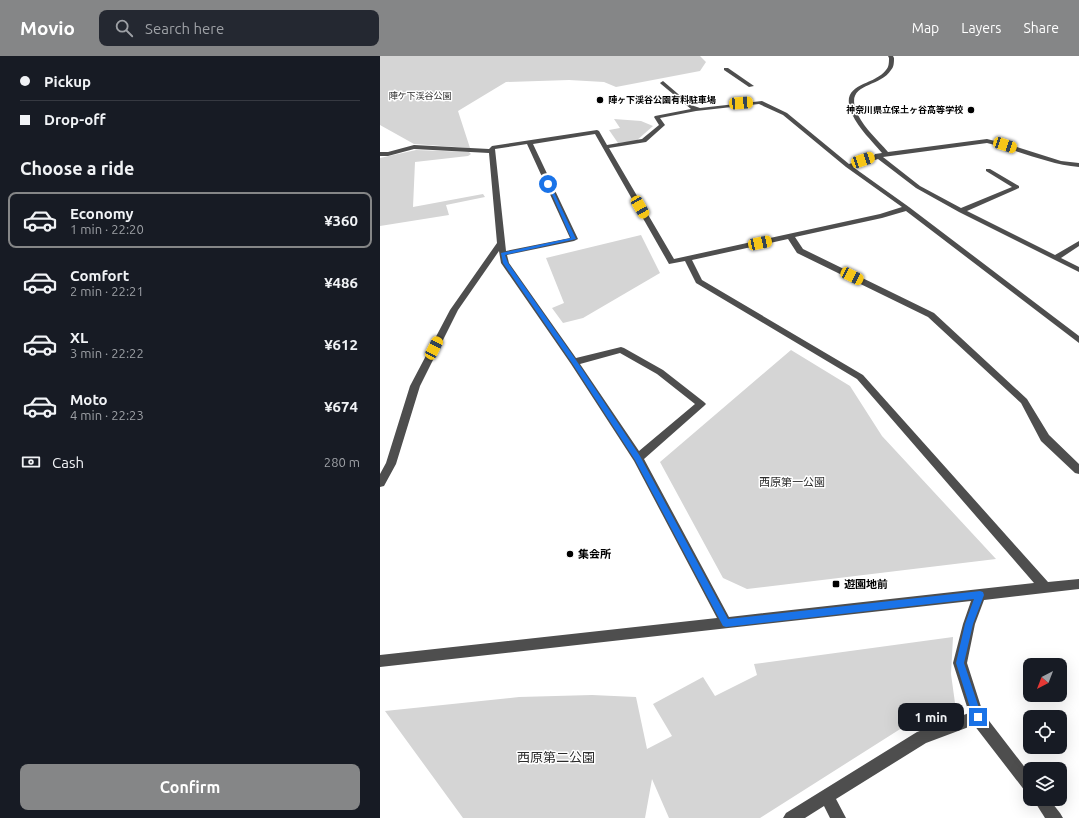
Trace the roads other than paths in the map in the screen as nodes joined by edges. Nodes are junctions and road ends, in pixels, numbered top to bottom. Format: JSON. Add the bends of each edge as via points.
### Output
{"nodes":[{"id":1,"x":890,"y":56,"type":"edge"},
{"id":2,"x":726,"y":69,"type":"dead end"},
{"id":3,"x":662,"y":83,"type":"dead end"},
{"id":4,"x":751,"y":86,"type":"dead end"},
{"id":5,"x":697,"y":109,"type":"junction"},
{"id":6,"x":529,"y":142,"type":"junction"},
{"id":7,"x":606,"y":147,"type":"junction"},
{"id":8,"x":492,"y":151,"type":"junction"},
{"id":9,"x":380,"y":154,"type":"edge"},
{"id":10,"x":886,"y":154,"type":"junction"},
{"id":11,"x":877,"y":156,"type":"junction"},
{"id":12,"x":1079,"y":165,"type":"edge"},
{"id":13,"x":848,"y":166,"type":"junction"},
{"id":14,"x":988,"y":170,"type":"dead end"},
{"id":15,"x":908,"y":208,"type":"junction"},
{"id":16,"x":961,"y":211,"type":"junction"},
{"id":17,"x":790,"y":236,"type":"junction"},
{"id":18,"x":1079,"y":243,"type":"edge"},
{"id":19,"x":501,"y":244,"type":"junction"},
{"id":20,"x":503,"y":254,"type":"junction"},
{"id":21,"x":1055,"y":258,"type":"junction"},
{"id":22,"x":688,"y":259,"type":"junction"},
{"id":23,"x":1079,"y":270,"type":"edge"},
{"id":24,"x":1079,"y":340,"type":"edge"},
{"id":25,"x":574,"y":362,"type":"junction"},
{"id":26,"x":638,"y":458,"type":"junction"},
{"id":27,"x":1079,"y":470,"type":"edge"},
{"id":28,"x":380,"y":483,"type":"edge"},
{"id":29,"x":1079,"y":584,"type":"edge"},
{"id":30,"x":1046,"y":588,"type":"junction"},
{"id":31,"x":980,"y":595,"type":"junction"},
{"id":32,"x":726,"y":623,"type":"junction"},
{"id":33,"x":380,"y":661,"type":"edge"},
{"id":34,"x":978,"y":717,"type":"junction"},
{"id":35,"x":1023,"y":777,"type":"edge"},
{"id":36,"x":826,"y":796,"type":"junction"},
{"id":37,"x":1046,"y":806,"type":"edge"},
{"id":38,"x":791,"y":818,"type":"edge"},
{"id":39,"x":838,"y":818,"type":"edge"},
{"id":40,"x":1055,"y":818,"type":"edge"}],
"edges":[{"from":1,"to":10,"type":"street","via":[[890,69],[859,87],[853,94],[852,102],[855,114]]},
{"from":2,"to":4,"type":"street"},
{"from":3,"to":5,"type":"street","via":[[689,106]]},
{"from":5,"to":7,"type":"street","via":[[657,117],[662,125],[644,141]]},
{"from":5,"to":13,"type":"street","via":[[760,102],[786,114]]},
{"from":6,"to":7,"type":"street","via":[[597,132]]},
{"from":6,"to":8,"type":"street","via":[[492,148]]},
{"from":6,"to":20,"type":"street","via":[[574,239]]},
{"from":7,"to":22,"type":"street","via":[[672,262]]},
{"from":8,"to":9,"type":"street","via":[[414,147]]},
{"from":8,"to":19,"type":"street"},
{"from":10,"to":11,"type":"street"},
{"from":10,"to":12,"type":"street","via":[[987,142],[1005,145],[1060,163]]},
{"from":11,"to":13,"type":"street"},
{"from":11,"to":16,"type":"street","via":[[918,187]]},
{"from":13,"to":15,"type":"street"},
{"from":14,"to":16,"type":"street","via":[[1017,187]]},
{"from":15,"to":17,"type":"street"},
{"from":15,"to":24,"type":"street"},
{"from":16,"to":21,"type":"street"},
{"from":17,"to":22,"type":"street"},
{"from":17,"to":27,"type":"street","via":[[800,251],[930,315],[1024,401],[1045,438]]},
{"from":18,"to":21,"type":"street"},
{"from":19,"to":20,"type":"street"},
{"from":19,"to":28,"type":"street","via":[[454,310],[415,386],[391,464]]},
{"from":20,"to":25,"type":"street","via":[[505,263]]},
{"from":21,"to":23,"type":"street"},
{"from":22,"to":30,"type":"street","via":[[699,281],[860,377]]},
{"from":25,"to":26,"type":"street"},
{"from":25,"to":26,"type":"street","via":[[621,350],[660,372],[701,404]]},
{"from":26,"to":32,"type":"street"},
{"from":29,"to":30,"type":"street"},
{"from":30,"to":31,"type":"street"},
{"from":31,"to":32,"type":"street"},
{"from":31,"to":34,"type":"street","via":[[969,624],[960,663]]},
{"from":32,"to":33,"type":"street"},
{"from":34,"to":35,"type":"street"},
{"from":34,"to":36,"type":"street","via":[[922,737]]},
{"from":36,"to":38,"type":"street"},
{"from":36,"to":39,"type":"street"},
{"from":37,"to":40,"type":"street"}]}
